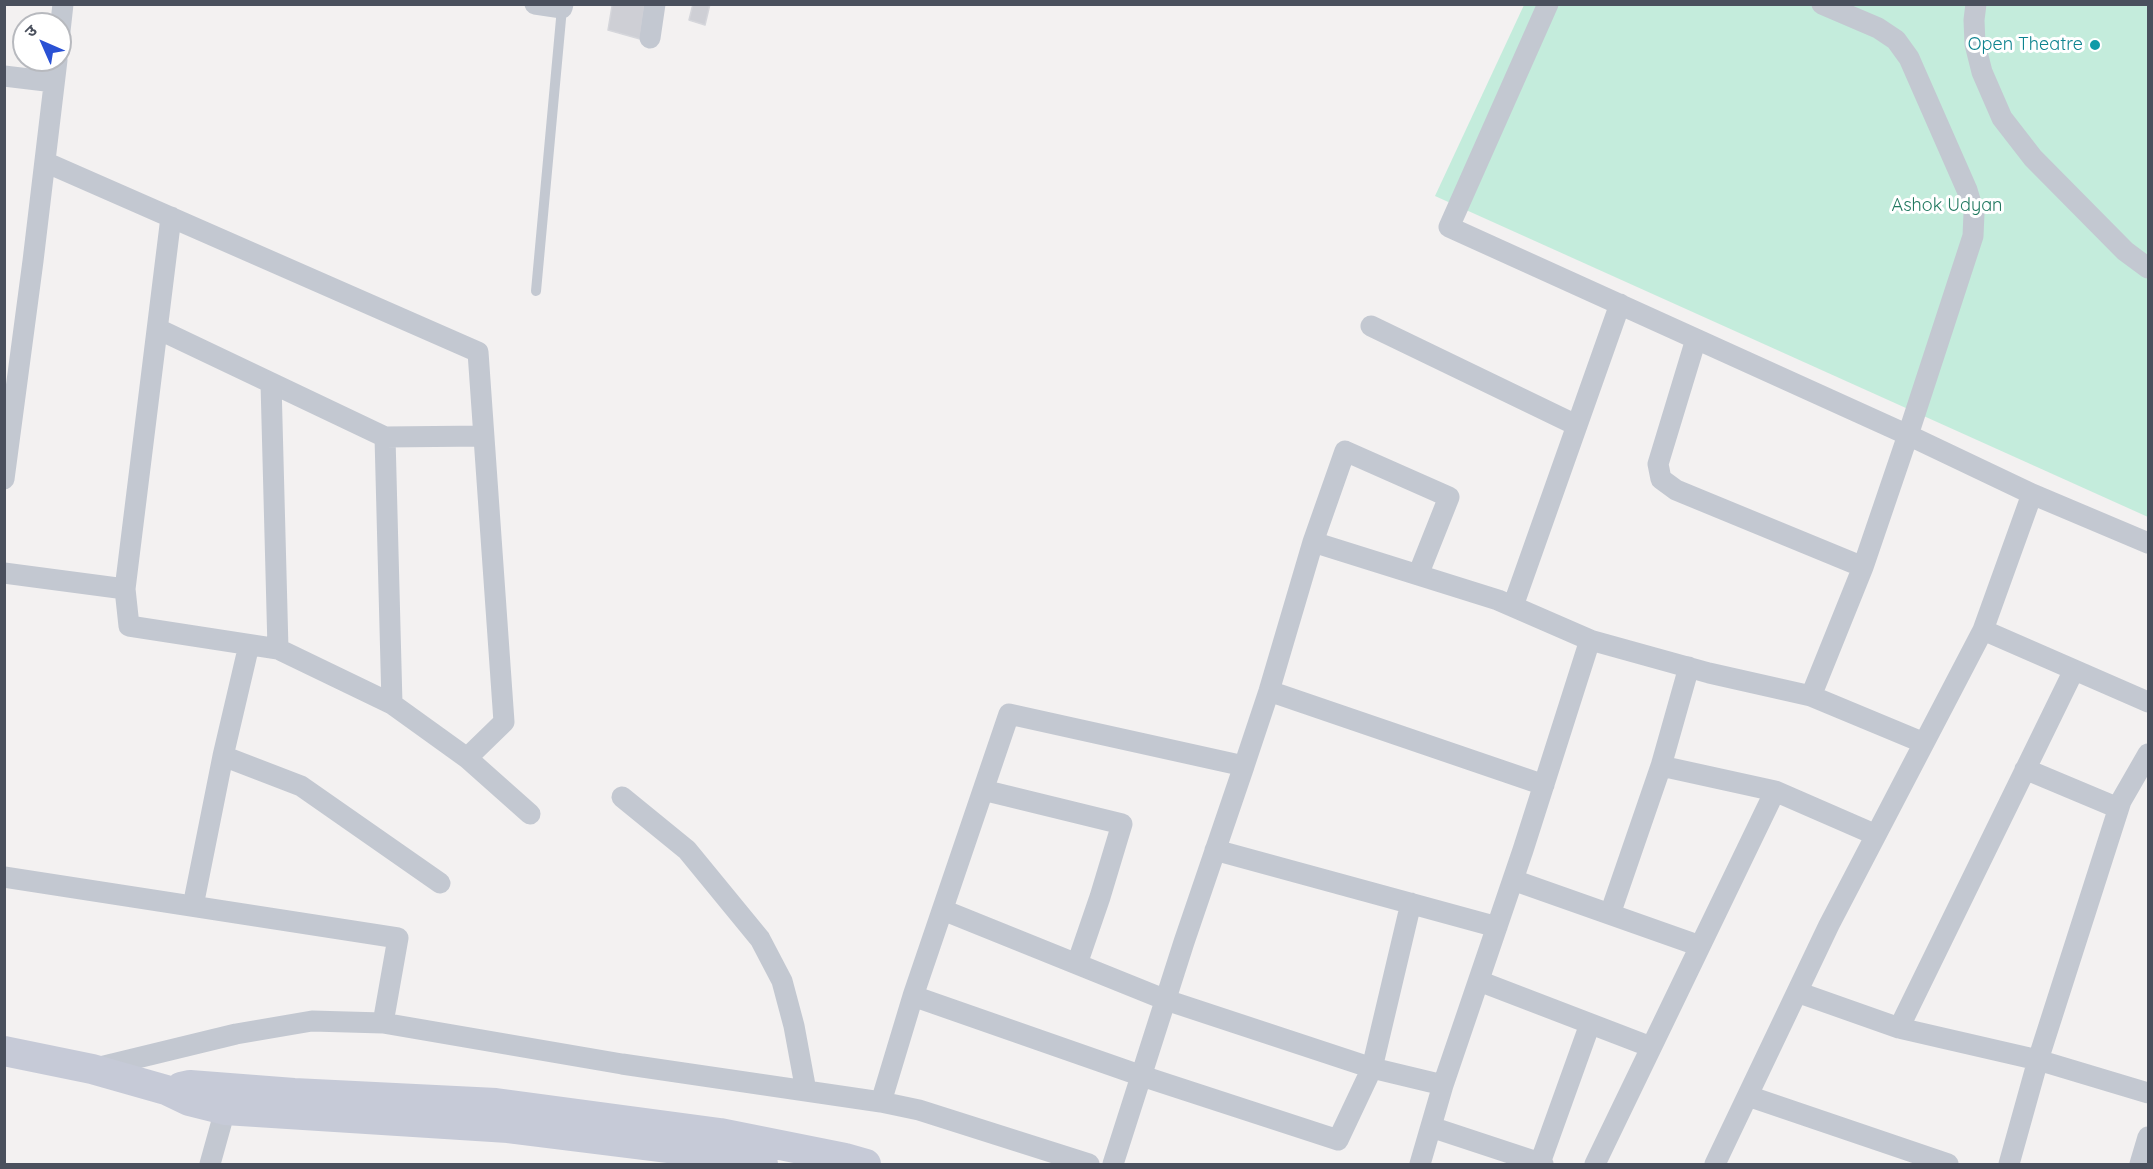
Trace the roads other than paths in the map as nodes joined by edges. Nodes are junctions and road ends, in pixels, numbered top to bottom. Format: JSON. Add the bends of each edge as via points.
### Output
{"nodes":[{"id":1,"x":536,"y":4,"type":"edge"},
{"id":2,"x":655,"y":4,"type":"edge"},
{"id":3,"x":1548,"y":4,"type":"edge"},
{"id":4,"x":1822,"y":4,"type":"edge"},
{"id":5,"x":1976,"y":4,"type":"edge"},
{"id":6,"x":563,"y":6,"type":"edge"},
{"id":7,"x":650,"y":38,"type":"dead end"},
{"id":8,"x":55,"y":72,"type":"edge"},
{"id":9,"x":4,"y":76,"type":"edge"},
{"id":10,"x":54,"y":82,"type":"junction"},
{"id":11,"x":45,"y":162,"type":"junction"},
{"id":12,"x":171,"y":217,"type":"junction"},
{"id":13,"x":2148,"y":268,"type":"edge"},
{"id":14,"x":536,"y":291,"type":"dead end"},
{"id":15,"x":1620,"y":304,"type":"junction"},
{"id":16,"x":1371,"y":326,"type":"dead end"},
{"id":17,"x":158,"y":329,"type":"junction"},
{"id":18,"x":1696,"y":339,"type":"junction"},
{"id":19,"x":12,"y":369,"type":"edge"},
{"id":20,"x":271,"y":383,"type":"junction"},
{"id":21,"x":1575,"y":425,"type":"junction"},
{"id":22,"x":1908,"y":435,"type":"junction"},
{"id":23,"x":484,"y":436,"type":"junction"},
{"id":24,"x":385,"y":437,"type":"junction"},
{"id":25,"x":5,"y":470,"type":"edge"},
{"id":26,"x":2031,"y":494,"type":"junction"},
{"id":27,"x":1313,"y":542,"type":"junction"},
{"id":28,"x":2148,"y":543,"type":"edge"},
{"id":29,"x":1863,"y":567,"type":"junction"},
{"id":30,"x":4,"y":573,"type":"edge"},
{"id":31,"x":1418,"y":575,"type":"junction"},
{"id":32,"x":125,"y":589,"type":"junction"},
{"id":33,"x":1513,"y":606,"type":"junction"},
{"id":34,"x":1983,"y":630,"type":"junction"},
{"id":35,"x":1590,"y":640,"type":"junction"},
{"id":36,"x":249,"y":645,"type":"junction"},
{"id":37,"x":278,"y":649,"type":"junction"},
{"id":38,"x":1689,"y":667,"type":"junction"},
{"id":39,"x":2073,"y":670,"type":"junction"},
{"id":40,"x":1269,"y":691,"type":"junction"},
{"id":41,"x":1811,"y":696,"type":"junction"},
{"id":42,"x":2148,"y":702,"type":"edge"},
{"id":43,"x":392,"y":704,"type":"junction"},
{"id":44,"x":1924,"y":743,"type":"junction"},
{"id":45,"x":2148,"y":754,"type":"edge"},
{"id":46,"x":223,"y":756,"type":"junction"},
{"id":47,"x":467,"y":758,"type":"junction"},
{"id":48,"x":1244,"y":766,"type":"junction"},
{"id":49,"x":1661,"y":766,"type":"junction"},
{"id":50,"x":2025,"y":769,"type":"junction"},
{"id":51,"x":1544,"y":785,"type":"junction"},
{"id":52,"x":983,"y":790,"type":"junction"},
{"id":53,"x":1774,"y":791,"type":"junction"},
{"id":54,"x":622,"y":797,"type":"dead end"},
{"id":55,"x":2118,"y":808,"type":"junction"},
{"id":56,"x":530,"y":814,"type":"dead end"},
{"id":57,"x":1876,"y":834,"type":"junction"},
{"id":58,"x":1215,"y":850,"type":"junction"},
{"id":59,"x":4,"y":877,"type":"edge"},
{"id":60,"x":1513,"y":880,"type":"junction"},
{"id":61,"x":440,"y":883,"type":"dead end"},
{"id":62,"x":1411,"y":903,"type":"junction"},
{"id":63,"x":193,"y":906,"type":"junction"},
{"id":64,"x":943,"y":910,"type":"junction"},
{"id":65,"x":1610,"y":914,"type":"junction"},
{"id":66,"x":1497,"y":927,"type":"junction"},
{"id":67,"x":1700,"y":946,"type":"junction"},
{"id":68,"x":1077,"y":964,"type":"junction"},
{"id":69,"x":1479,"y":981,"type":"junction"},
{"id":70,"x":1797,"y":992,"type":"junction"},
{"id":71,"x":913,"y":996,"type":"junction"},
{"id":72,"x":1166,"y":1000,"type":"junction"},
{"id":73,"x":383,"y":1023,"type":"junction"},
{"id":74,"x":1590,"y":1024,"type":"junction"},
{"id":75,"x":1899,"y":1028,"type":"junction"},
{"id":76,"x":1651,"y":1047,"type":"junction"},
{"id":77,"x":4,"y":1051,"type":"edge"},
{"id":78,"x":2038,"y":1060,"type":"junction"},
{"id":79,"x":1372,"y":1068,"type":"junction"},
{"id":80,"x":92,"y":1069,"type":"junction"},
{"id":81,"x":1142,"y":1076,"type":"junction"},
{"id":82,"x":1443,"y":1085,"type":"junction"},
{"id":83,"x":166,"y":1090,"type":"junction"},
{"id":84,"x":806,"y":1091,"type":"junction"},
{"id":85,"x":2148,"y":1093,"type":"edge"},
{"id":86,"x":1748,"y":1096,"type":"junction"},
{"id":87,"x":881,"y":1102,"type":"junction"},
{"id":88,"x":225,"y":1110,"type":"junction"},
{"id":89,"x":1431,"y":1127,"type":"junction"},
{"id":90,"x":2148,"y":1137,"type":"edge"},
{"id":91,"x":210,"y":1164,"type":"edge"},
{"id":92,"x":763,"y":1164,"type":"edge"},
{"id":93,"x":866,"y":1164,"type":"edge"},
{"id":94,"x":1089,"y":1164,"type":"edge"},
{"id":95,"x":1113,"y":1164,"type":"edge"},
{"id":96,"x":1420,"y":1164,"type":"edge"},
{"id":97,"x":1541,"y":1164,"type":"edge"},
{"id":98,"x":1595,"y":1164,"type":"edge"},
{"id":99,"x":1715,"y":1164,"type":"edge"},
{"id":100,"x":1948,"y":1164,"type":"edge"},
{"id":101,"x":2009,"y":1164,"type":"edge"},
{"id":102,"x":2140,"y":1164,"type":"edge"}],
"edges":[{"from":1,"to":6,"type":"street"},
{"from":2,"to":7,"type":"street"},
{"from":3,"to":15,"type":"street","via":[[1449,227]]},
{"from":4,"to":22,"type":"street","via":[[1896,40],[1909,58],[1968,190],[1974,213],[1973,236]]},
{"from":5,"to":13,"type":"street","via":[[1975,44],[1982,72],[2002,118],[2033,158],[2125,251]]},
{"from":6,"to":14,"type":"lane"},
{"from":8,"to":10,"type":"street"},
{"from":9,"to":10,"type":"street"},
{"from":10,"to":11,"type":"street"},
{"from":11,"to":12,"type":"street"},
{"from":11,"to":19,"type":"street"},
{"from":12,"to":17,"type":"street"},
{"from":12,"to":23,"type":"street","via":[[478,352]]},
{"from":15,"to":18,"type":"street"},
{"from":15,"to":21,"type":"street"},
{"from":16,"to":21,"type":"street"},
{"from":17,"to":20,"type":"street"},
{"from":17,"to":32,"type":"street"},
{"from":18,"to":22,"type":"street"},
{"from":18,"to":29,"type":"street","via":[[1658,464],[1661,478],[1676,490]]},
{"from":19,"to":25,"type":"street"},
{"from":20,"to":24,"type":"street"},
{"from":20,"to":37,"type":"street"},
{"from":21,"to":33,"type":"street"},
{"from":22,"to":26,"type":"street"},
{"from":22,"to":29,"type":"street"},
{"from":23,"to":24,"type":"street"},
{"from":23,"to":47,"type":"street","via":[[504,722]]},
{"from":24,"to":43,"type":"street"},
{"from":26,"to":28,"type":"street"},
{"from":26,"to":34,"type":"street"},
{"from":27,"to":31,"type":"street"},
{"from":27,"to":31,"type":"street","via":[[1345,451],[1449,497]]},
{"from":27,"to":40,"type":"street"},
{"from":29,"to":41,"type":"street"},
{"from":30,"to":32,"type":"street"},
{"from":31,"to":33,"type":"street"},
{"from":32,"to":36,"type":"street","via":[[129,626]]},
{"from":33,"to":35,"type":"street"},
{"from":34,"to":39,"type":"street"},
{"from":34,"to":44,"type":"street"},
{"from":35,"to":38,"type":"street"},
{"from":35,"to":51,"type":"street"},
{"from":36,"to":37,"type":"street"},
{"from":36,"to":46,"type":"street"},
{"from":37,"to":43,"type":"street"},
{"from":38,"to":41,"type":"street"},
{"from":38,"to":49,"type":"street"},
{"from":39,"to":42,"type":"street"},
{"from":39,"to":50,"type":"street"},
{"from":40,"to":48,"type":"street"},
{"from":40,"to":51,"type":"street"},
{"from":41,"to":44,"type":"street"},
{"from":43,"to":47,"type":"street"},
{"from":44,"to":57,"type":"street"},
{"from":45,"to":55,"type":"street"},
{"from":46,"to":61,"type":"street","via":[[301,786]]},
{"from":46,"to":63,"type":"street"},
{"from":47,"to":56,"type":"street"},
{"from":48,"to":52,"type":"street","via":[[1009,714]]},
{"from":48,"to":58,"type":"street"},
{"from":49,"to":53,"type":"street"},
{"from":49,"to":65,"type":"street"},
{"from":50,"to":55,"type":"street"},
{"from":50,"to":75,"type":"street"},
{"from":51,"to":60,"type":"street"},
{"from":52,"to":64,"type":"street"},
{"from":52,"to":68,"type":"street","via":[[1122,824]]},
{"from":53,"to":57,"type":"street"},
{"from":53,"to":67,"type":"street"},
{"from":54,"to":84,"type":"street","via":[[687,850],[760,939],[782,981]]},
{"from":55,"to":78,"type":"street"},
{"from":57,"to":70,"type":"street"},
{"from":58,"to":62,"type":"street"},
{"from":58,"to":72,"type":"street"},
{"from":59,"to":63,"type":"street"},
{"from":60,"to":65,"type":"street"},
{"from":60,"to":66,"type":"street"},
{"from":62,"to":66,"type":"street"},
{"from":62,"to":79,"type":"street"},
{"from":63,"to":73,"type":"street","via":[[398,938]]},
{"from":64,"to":68,"type":"street"},
{"from":64,"to":71,"type":"street"},
{"from":65,"to":67,"type":"street"},
{"from":66,"to":69,"type":"street"},
{"from":67,"to":76,"type":"street"},
{"from":68,"to":72,"type":"street"},
{"from":69,"to":74,"type":"street"},
{"from":69,"to":82,"type":"street"},
{"from":70,"to":75,"type":"street"},
{"from":70,"to":86,"type":"street"},
{"from":71,"to":81,"type":"street"},
{"from":71,"to":87,"type":"street"},
{"from":72,"to":79,"type":"street"},
{"from":72,"to":81,"type":"street"},
{"from":73,"to":80,"type":"street","via":[[312,1022],[236,1034]]},
{"from":73,"to":84,"type":"street"},
{"from":74,"to":76,"type":"street"},
{"from":74,"to":97,"type":"street"},
{"from":75,"to":78,"type":"street"},
{"from":76,"to":98,"type":"street"},
{"from":77,"to":80,"type":"main road"},
{"from":78,"to":85,"type":"street"},
{"from":78,"to":101,"type":"street"},
{"from":79,"to":81,"type":"street","via":[[1338,1140]]},
{"from":79,"to":82,"type":"street"},
{"from":80,"to":83,"type":"main road"},
{"from":81,"to":95,"type":"street"},
{"from":82,"to":89,"type":"street"},
{"from":83,"to":88,"type":"main road","via":[[189,1101]]},
{"from":83,"to":93,"type":"main road","via":[[190,1085],[496,1103],[720,1133]]},
{"from":84,"to":87,"type":"street"},
{"from":86,"to":99,"type":"street"},
{"from":86,"to":100,"type":"street"},
{"from":87,"to":94,"type":"street","via":[[919,1110]]},
{"from":88,"to":91,"type":"street"},
{"from":88,"to":92,"type":"main road","via":[[508,1128],[717,1154]]},
{"from":89,"to":96,"type":"street"},
{"from":89,"to":97,"type":"street"},
{"from":90,"to":102,"type":"street"}]}
